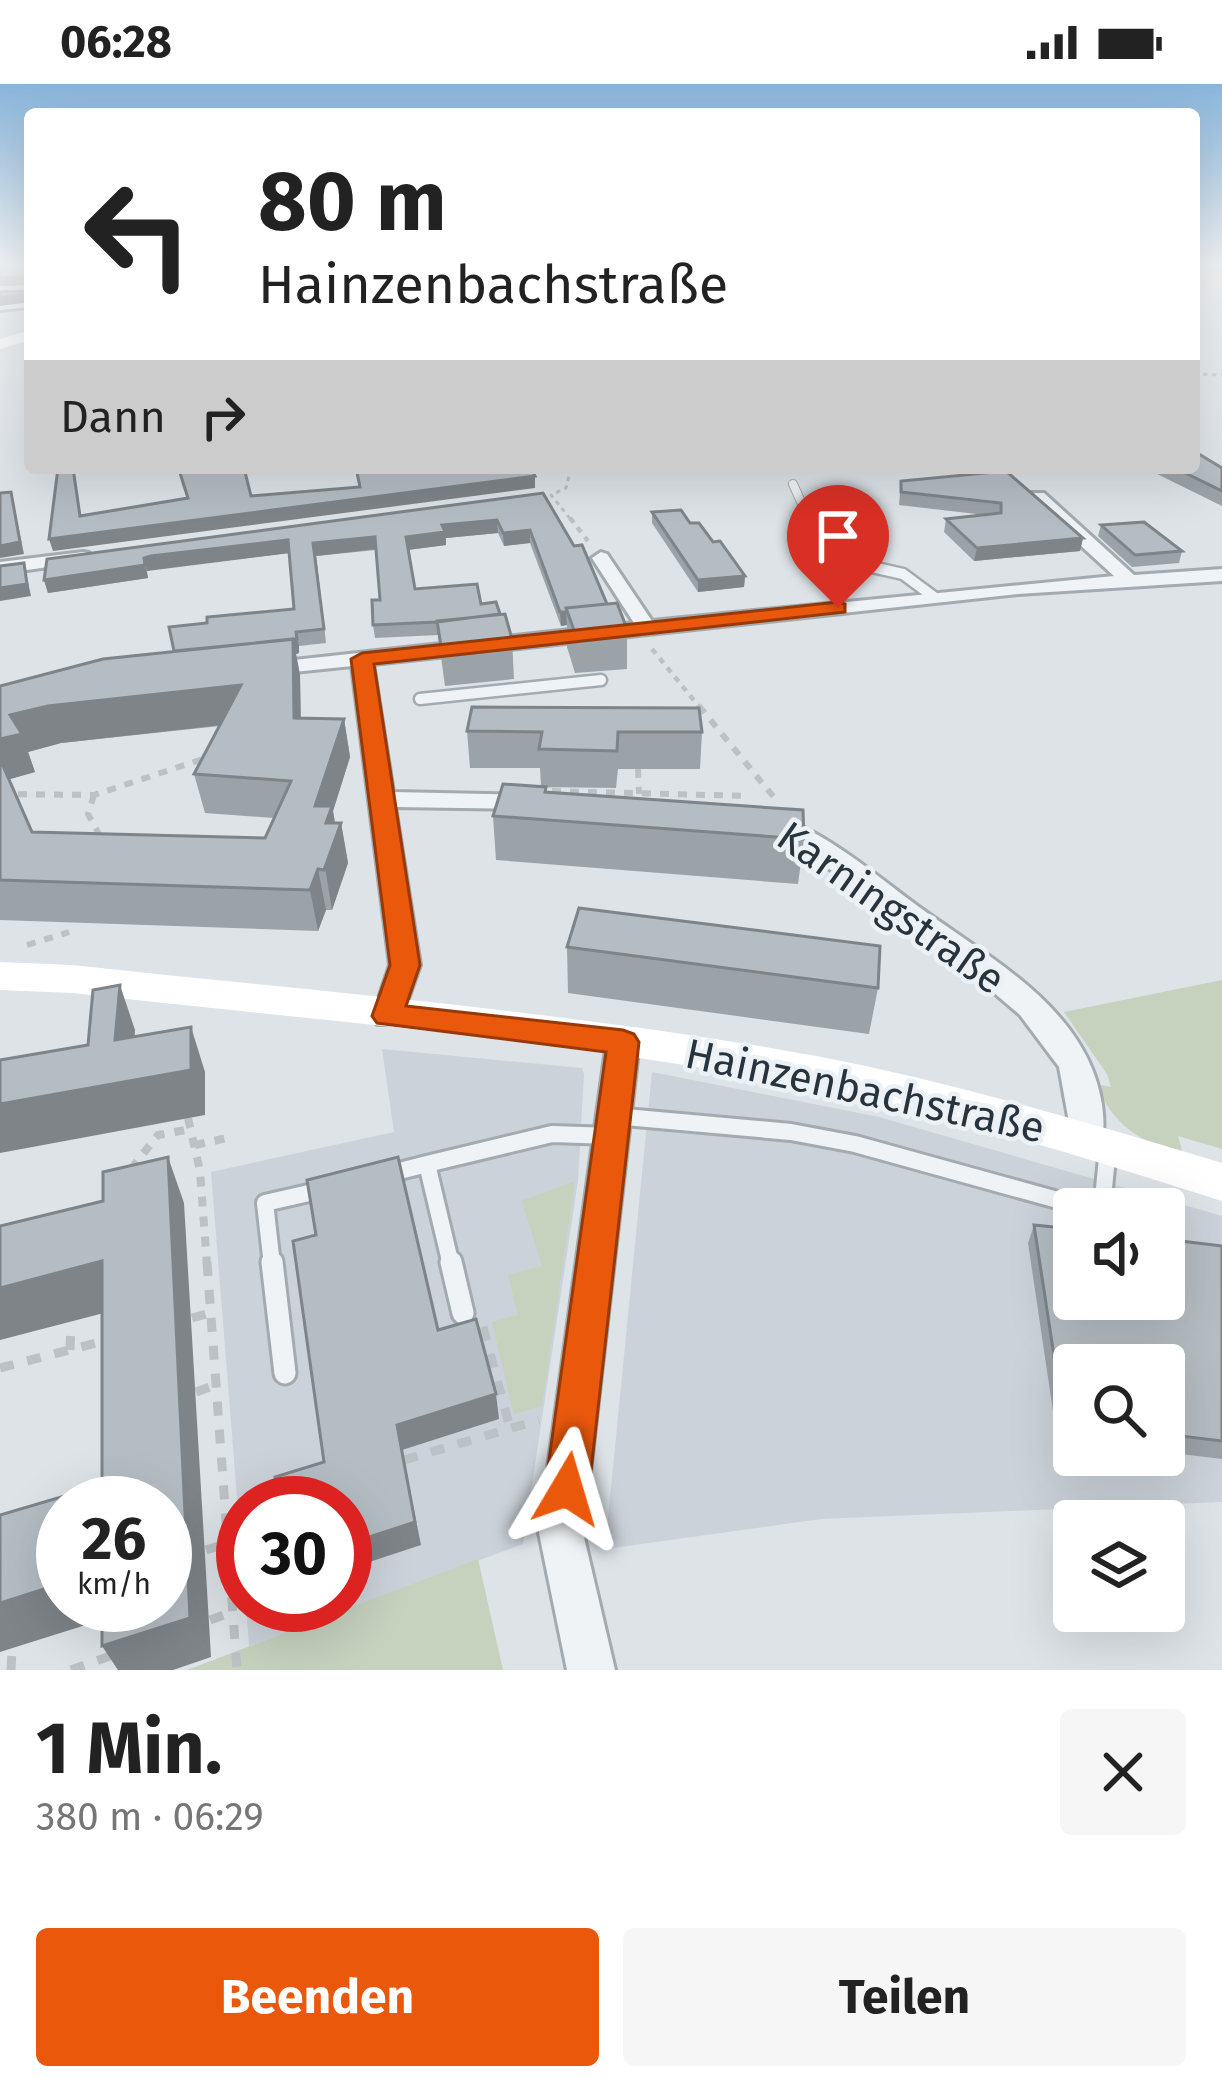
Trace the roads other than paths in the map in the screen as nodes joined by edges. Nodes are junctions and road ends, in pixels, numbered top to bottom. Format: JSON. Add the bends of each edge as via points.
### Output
{"nodes":[{"id":1,"x":793,"y":484,"type":"dead end"},
{"id":2,"x":1038,"y":497,"type":"edge"},
{"id":3,"x":106,"y":553,"type":"edge"},
{"id":4,"x":602,"y":558,"type":"road end"},
{"id":5,"x":0,"y":568,"type":"edge"},
{"id":6,"x":1222,"y":575,"type":"edge"},
{"id":7,"x":1130,"y":580,"type":"junction"},
{"id":8,"x":934,"y":597,"type":"junction"},
{"id":9,"x":644,"y":631,"type":"junction"},
{"id":10,"x":362,"y":659,"type":"junction"},
{"id":11,"x":250,"y":670,"type":"edge"},
{"id":12,"x":601,"y":680,"type":"dead end"},
{"id":13,"x":420,"y":699,"type":"dead end"},
{"id":14,"x":382,"y":799,"type":"junction"},
{"id":15,"x":566,"y":802,"type":"edge"},
{"id":16,"x":751,"y":815,"type":"edge"},
{"id":17,"x":0,"y":976,"type":"edge"},
{"id":18,"x":388,"y":1016,"type":"junction"},
{"id":19,"x":623,"y":1042,"type":"junction"},
{"id":20,"x":612,"y":1126,"type":"junction"},
{"id":21,"x":1097,"y":1143,"type":"junction"},
{"id":22,"x":427,"y":1164,"type":"junction"},
{"id":23,"x":358,"y":1181,"type":"edge"},
{"id":24,"x":1222,"y":1182,"type":"edge"},
{"id":25,"x":334,"y":1186,"type":"edge"},
{"id":26,"x":1100,"y":1188,"type":"edge"},
{"id":27,"x":1053,"y":1199,"type":"edge"},
{"id":28,"x":463,"y":1312,"type":"dead end"},
{"id":29,"x":285,"y":1373,"type":"dead end"},
{"id":30,"x":591,"y":1670,"type":"edge"}],
"edges":[{"from":1,"to":8,"type":"lane","via":[[802,504],[872,566],[903,574]]},
{"from":2,"to":7,"type":"street"},
{"from":3,"to":5,"type":"street"},
{"from":4,"to":9,"type":"street"},
{"from":6,"to":7,"type":"street"},
{"from":7,"to":8,"type":"street"},
{"from":8,"to":9,"type":"street"},
{"from":9,"to":10,"type":"street"},
{"from":10,"to":11,"type":"street"},
{"from":10,"to":14,"type":"street"},
{"from":12,"to":13,"type":"lane"},
{"from":14,"to":15,"type":"street"},
{"from":14,"to":18,"type":"street","via":[[405,965]]},
{"from":16,"to":21,"type":"street","name":"Karningstraße","via":[[824,851],[1035,1011],[1082,1084]]},
{"from":17,"to":18,"type":"street","name":"Hainzenbachstraße"},
{"from":18,"to":19,"type":"street","name":"Hainzenbachstraße"},
{"from":19,"to":20,"type":"street"},
{"from":19,"to":21,"type":"street","name":"Hainzenbachstraße","via":[[821,1073]]},
{"from":20,"to":22,"type":"lane"},
{"from":20,"to":27,"type":"lane","via":[[790,1132]]},
{"from":20,"to":30,"type":"street","via":[[561,1533]]},
{"from":21,"to":24,"type":"street","name":"Hainzenbachstraße"},
{"from":21,"to":26,"type":"lane"},
{"from":22,"to":23,"type":"lane"},
{"from":22,"to":28,"type":"lane"},
{"from":25,"to":29,"type":"lane","via":[[265,1203]]}]}
